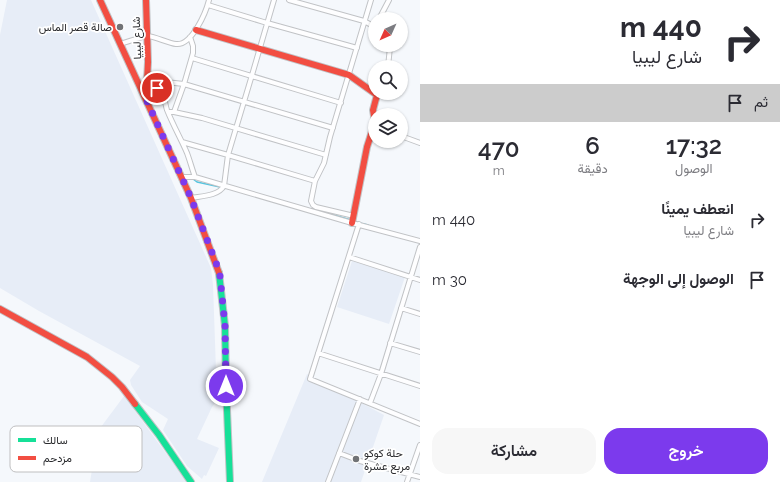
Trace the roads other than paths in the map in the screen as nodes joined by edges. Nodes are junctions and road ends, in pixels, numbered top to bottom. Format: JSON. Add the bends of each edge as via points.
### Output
{"nodes":[{"id":1,"x":100,"y":0,"type":"edge"},
{"id":2,"x":146,"y":0,"type":"edge"},
{"id":3,"x":274,"y":0,"type":"edge"},
{"id":4,"x":289,"y":0,"type":"edge"},
{"id":5,"x":371,"y":0,"type":"edge"},
{"id":6,"x":389,"y":0,"type":"edge"},
{"id":7,"x":209,"y":2,"type":"edge"},
{"id":8,"x":383,"y":12,"type":"edge"},
{"id":9,"x":364,"y":21,"type":"junction"},
{"id":10,"x":267,"y":23,"type":"junction"},
{"id":11,"x":368,"y":23,"type":"edge"},
{"id":12,"x":196,"y":30,"type":"junction"},
{"id":13,"x":147,"y":36,"type":"junction"},
{"id":14,"x":190,"y":37,"type":"junction"},
{"id":15,"x":120,"y":44,"type":"junction"},
{"id":16,"x":357,"y":48,"type":"junction"},
{"id":17,"x":260,"y":49,"type":"junction"},
{"id":18,"x":192,"y":58,"type":"junction"},
{"id":19,"x":252,"y":75,"type":"junction"},
{"id":20,"x":349,"y":75,"type":"junction"},
{"id":21,"x":147,"y":84,"type":"junction"},
{"id":22,"x":184,"y":84,"type":"junction"},
{"id":23,"x":368,"y":88,"type":"edge"},
{"id":24,"x":146,"y":99,"type":"junction"},
{"id":25,"x":244,"y":102,"type":"junction"},
{"id":26,"x":341,"y":103,"type":"junction"},
{"id":27,"x":168,"y":112,"type":"junction"},
{"id":28,"x":174,"y":112,"type":"junction"},
{"id":29,"x":333,"y":128,"type":"junction"},
{"id":30,"x":236,"y":129,"type":"junction"},
{"id":31,"x":408,"y":138,"type":"edge"},
{"id":32,"x":182,"y":142,"type":"junction"},
{"id":33,"x":420,"y":142,"type":"edge"},
{"id":34,"x":368,"y":144,"type":"edge"},
{"id":35,"x":228,"y":155,"type":"junction"},
{"id":36,"x":326,"y":155,"type":"junction"},
{"id":37,"x":182,"y":177,"type":"junction"},
{"id":38,"x":195,"y":177,"type":"junction"},
{"id":39,"x":315,"y":181,"type":"junction"},
{"id":40,"x":224,"y":186,"type":"junction"},
{"id":41,"x":191,"y":198,"type":"junction"},
{"id":42,"x":355,"y":221,"type":"junction"},
{"id":43,"x":420,"y":241,"type":"edge"},
{"id":44,"x":420,"y":247,"type":"edge"},
{"id":45,"x":349,"y":257,"type":"junction"},
{"id":46,"x":410,"y":277,"type":"junction"},
{"id":47,"x":420,"y":280,"type":"edge"},
{"id":48,"x":401,"y":308,"type":"junction"},
{"id":49,"x":0,"y":309,"type":"edge"},
{"id":50,"x":420,"y":314,"type":"edge"},
{"id":51,"x":390,"y":343,"type":"junction"},
{"id":52,"x":420,"y":352,"type":"edge"},
{"id":53,"x":318,"y":353,"type":"junction"},
{"id":54,"x":380,"y":374,"type":"junction"},
{"id":55,"x":420,"y":386,"type":"edge"},
{"id":56,"x":360,"y":399,"type":"junction"},
{"id":57,"x":370,"y":403,"type":"junction"},
{"id":58,"x":420,"y":424,"type":"edge"},
{"id":59,"x":420,"y":445,"type":"edge"},
{"id":60,"x":339,"y":453,"type":"junction"},
{"id":61,"x":410,"y":474,"type":"junction"},
{"id":62,"x":420,"y":477,"type":"edge"},
{"id":63,"x":191,"y":482,"type":"edge"},
{"id":64,"x":230,"y":482,"type":"edge"},
{"id":65,"x":328,"y":482,"type":"edge"},
{"id":66,"x":407,"y":482,"type":"edge"}],
"edges":[{"from":1,"to":15,"type":"main road"},
{"from":2,"to":13,"type":"main road","name":"شارع ليبيا"},
{"from":3,"to":10,"type":"street"},
{"from":4,"to":9,"type":"street"},
{"from":5,"to":9,"type":"street"},
{"from":6,"to":8,"type":"street"},
{"from":7,"to":10,"type":"street"},
{"from":7,"to":12,"type":"street"},
{"from":9,"to":11,"type":"street"},
{"from":9,"to":16,"type":"street"},
{"from":10,"to":16,"type":"street"},
{"from":10,"to":17,"type":"street"},
{"from":12,"to":14,"type":"street"},
{"from":12,"to":17,"type":"main road"},
{"from":13,"to":14,"type":"street","via":[[175,44],[184,43]]},
{"from":13,"to":15,"type":"street"},
{"from":13,"to":21,"type":"main road","name":"شارع ليبيا"},
{"from":14,"to":18,"type":"street","via":[[193,46]]},
{"from":15,"to":24,"type":"main road"},
{"from":16,"to":20,"type":"street"},
{"from":17,"to":19,"type":"street"},
{"from":17,"to":20,"type":"main road"},
{"from":18,"to":19,"type":"street"},
{"from":18,"to":22,"type":"street"},
{"from":19,"to":25,"type":"street"},
{"from":19,"to":26,"type":"street"},
{"from":20,"to":23,"type":"main road"},
{"from":20,"to":26,"type":"street"},
{"from":21,"to":22,"type":"street"},
{"from":21,"to":24,"type":"main road","name":"شارع ليبيا"},
{"from":21,"to":27,"type":"street","via":[[157,88],[164,96]]},
{"from":22,"to":25,"type":"street"},
{"from":22,"to":28,"type":"street"},
{"from":24,"to":37,"type":"main road"},
{"from":25,"to":29,"type":"street"},
{"from":25,"to":30,"type":"street"},
{"from":26,"to":29,"type":"street"},
{"from":27,"to":28,"type":"street"},
{"from":27,"to":32,"type":"street"},
{"from":28,"to":30,"type":"street"},
{"from":29,"to":36,"type":"street"},
{"from":30,"to":35,"type":"street"},
{"from":30,"to":36,"type":"street"},
{"from":31,"to":33,"type":"street"},
{"from":32,"to":35,"type":"street"},
{"from":32,"to":38,"type":"street"},
{"from":34,"to":42,"type":"main road"},
{"from":35,"to":39,"type":"street"},
{"from":35,"to":40,"type":"street"},
{"from":36,"to":39,"type":"street"},
{"from":37,"to":38,"type":"street"},
{"from":37,"to":41,"type":"main road"},
{"from":38,"to":40,"type":"street"},
{"from":39,"to":42,"type":"street","via":[[311,201],[313,205]]},
{"from":40,"to":41,"type":"street","via":[[219,192]]},
{"from":40,"to":42,"type":"street"},
{"from":41,"to":64,"type":"main road","via":[[220,276],[225,326]]},
{"from":42,"to":43,"type":"street"},
{"from":42,"to":45,"type":"street"},
{"from":44,"to":46,"type":"street"},
{"from":45,"to":46,"type":"street"},
{"from":45,"to":53,"type":"street"},
{"from":46,"to":47,"type":"street"},
{"from":46,"to":48,"type":"street"},
{"from":48,"to":50,"type":"street"},
{"from":48,"to":51,"type":"street"},
{"from":49,"to":63,"type":"main road","via":[[92,361],[112,376],[159,435]]},
{"from":51,"to":52,"type":"street"},
{"from":51,"to":54,"type":"street"},
{"from":53,"to":54,"type":"street"},
{"from":53,"to":56,"type":"street","via":[[310,379]]},
{"from":54,"to":55,"type":"street"},
{"from":54,"to":57,"type":"street"},
{"from":56,"to":57,"type":"street"},
{"from":56,"to":60,"type":"street"},
{"from":57,"to":58,"type":"street"},
{"from":59,"to":61,"type":"street"},
{"from":60,"to":61,"type":"street"},
{"from":60,"to":65,"type":"street"},
{"from":61,"to":62,"type":"street"},
{"from":61,"to":66,"type":"street"}]}
